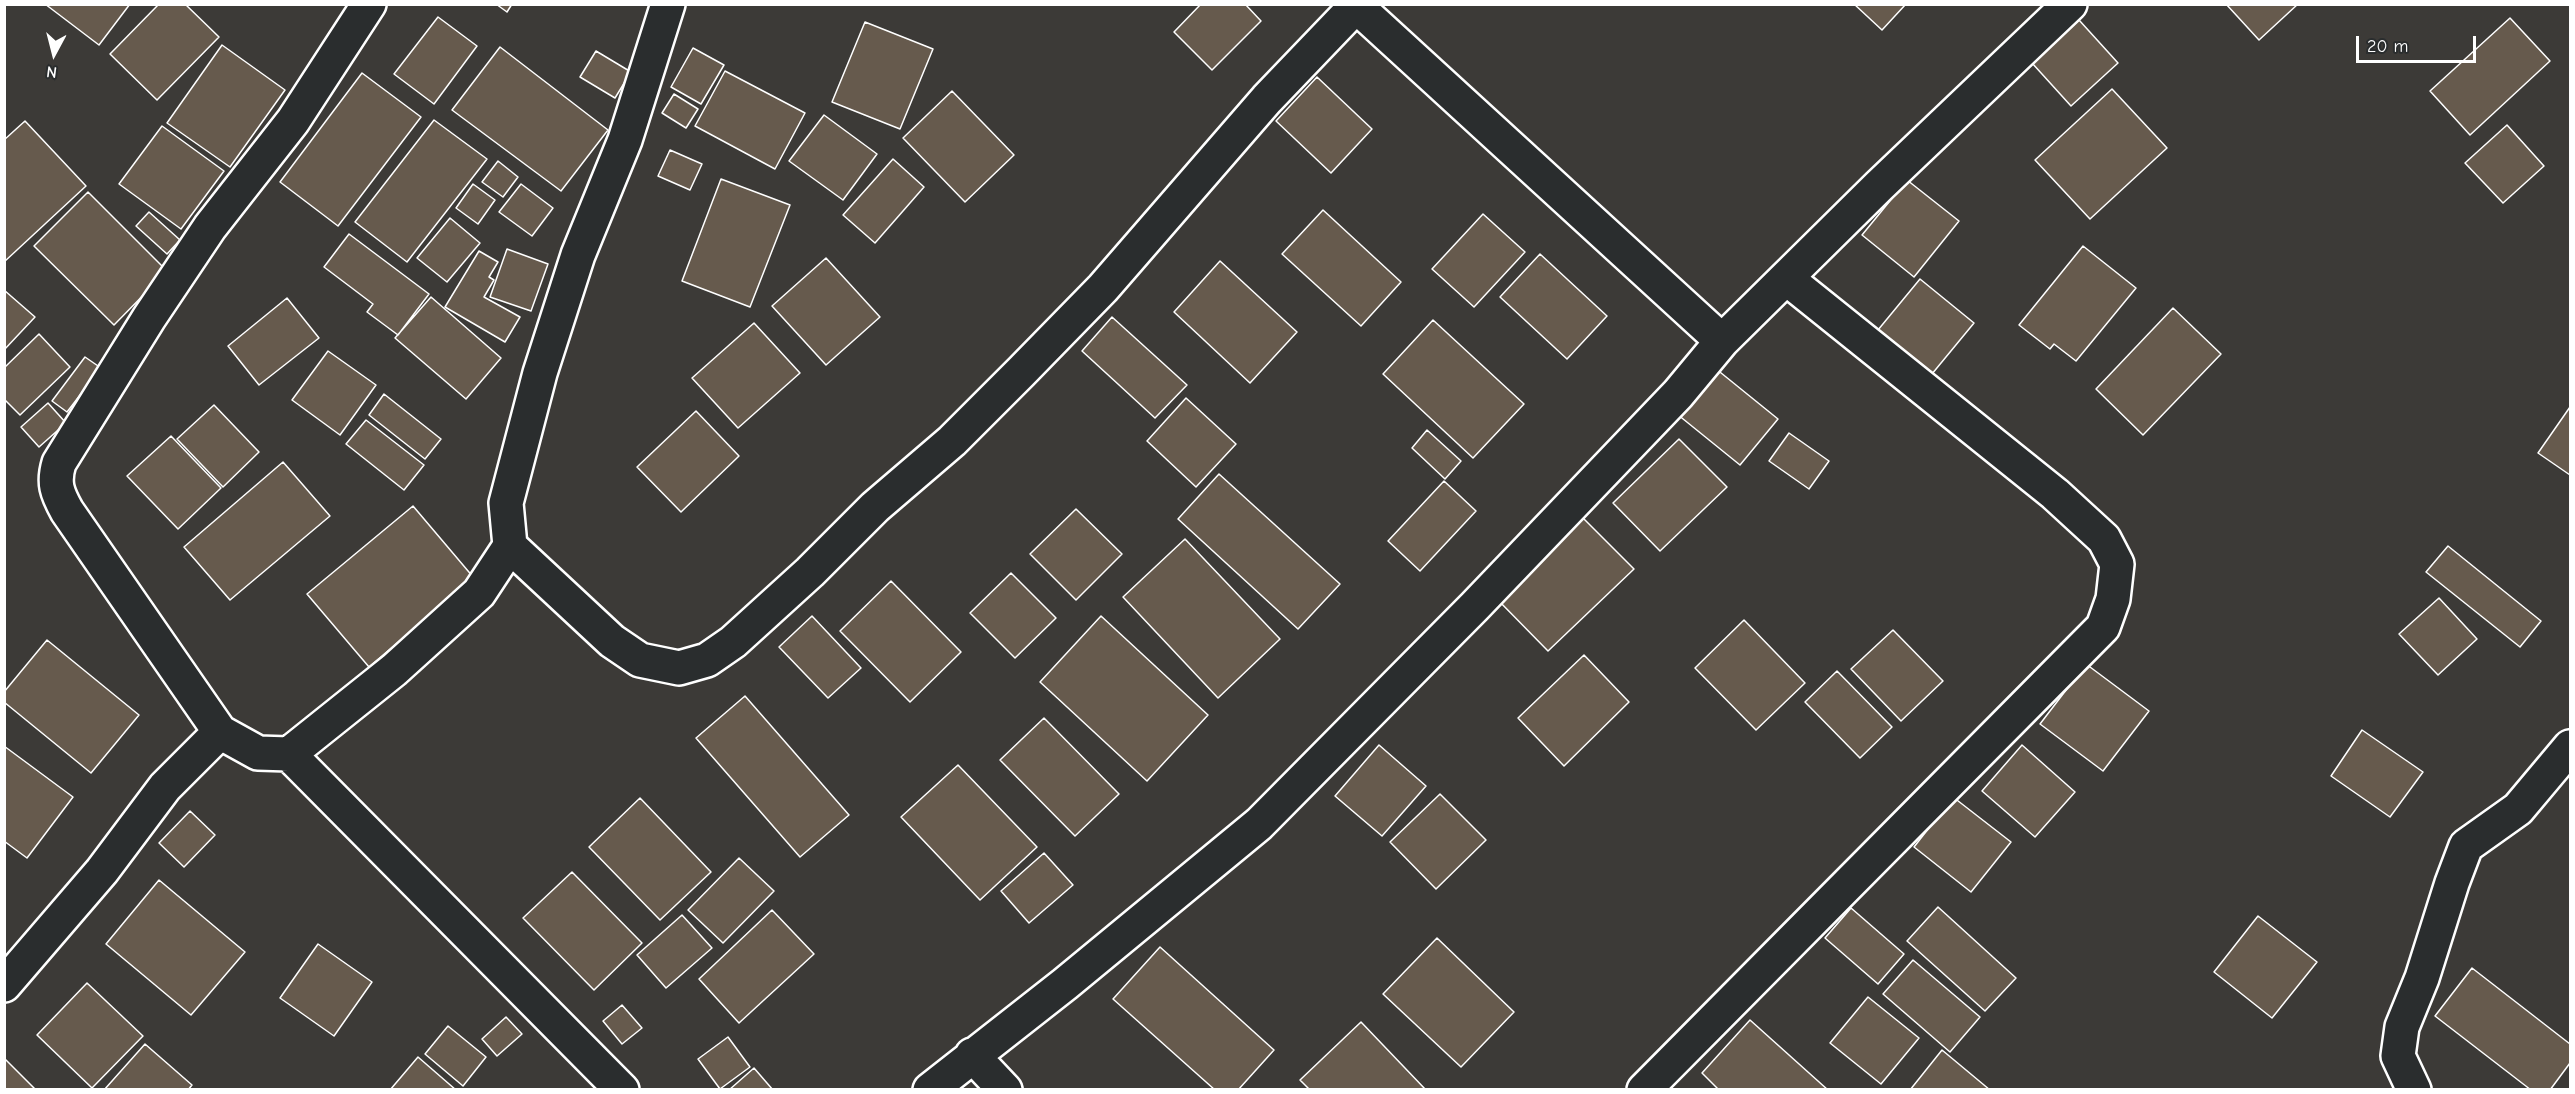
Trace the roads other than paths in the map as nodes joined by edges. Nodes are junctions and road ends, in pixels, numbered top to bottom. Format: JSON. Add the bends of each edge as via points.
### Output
{"nodes":[{"id":1,"x":369,"y":4,"type":"edge"},
{"id":2,"x":668,"y":4,"type":"edge"},
{"id":3,"x":2070,"y":4,"type":"edge"},
{"id":4,"x":1355,"y":5,"type":"edge"},
{"id":5,"x":1786,"y":278,"type":"junction"},
{"id":6,"x":1722,"y":341,"type":"junction"},
{"id":7,"x":510,"y":546,"type":"junction"},
{"id":8,"x":220,"y":732,"type":"junction"},
{"id":9,"x":2571,"y":747,"type":"edge"},
{"id":10,"x":289,"y":754,"type":"junction"},
{"id":11,"x":4,"y":985,"type":"edge"},
{"id":12,"x":972,"y":1055,"type":"junction"},
{"id":13,"x":622,"y":1089,"type":"edge"},
{"id":14,"x":930,"y":1089,"type":"edge"},
{"id":15,"x":1005,"y":1089,"type":"edge"},
{"id":16,"x":1644,"y":1089,"type":"edge"},
{"id":17,"x":2414,"y":1089,"type":"edge"}],
"edges":[{"from":1,"to":8,"type":"street","via":[[293,121],[210,227],[58,463],[56,492],[67,511]]},
{"from":2,"to":7,"type":"street","via":[[626,140],[578,255],[540,373],[506,503]]},
{"from":3,"to":5,"type":"street"},
{"from":4,"to":6,"type":"street"},
{"from":4,"to":7,"type":"street","via":[[1267,99],[1103,288],[1021,372],[810,572],[733,642],[707,660],[679,668],[640,660],[612,641]]},
{"from":5,"to":6,"type":"street"},
{"from":5,"to":16,"type":"street","via":[[2055,494],[2104,539],[2117,564],[2113,599],[2103,627]]},
{"from":6,"to":12,"type":"street","via":[[1678,394],[1475,606],[1259,824],[1065,984]]},
{"from":7,"to":10,"type":"street","via":[[479,593],[394,670]]},
{"from":8,"to":10,"type":"street","via":[[258,753]]},
{"from":8,"to":11,"type":"street","via":[[165,787],[102,871]]},
{"from":9,"to":17,"type":"street","via":[[2518,809],[2466,846],[2402,1027],[2398,1056]]},
{"from":10,"to":13,"type":"street"},
{"from":12,"to":14,"type":"street"},
{"from":12,"to":15,"type":"street"}]}
